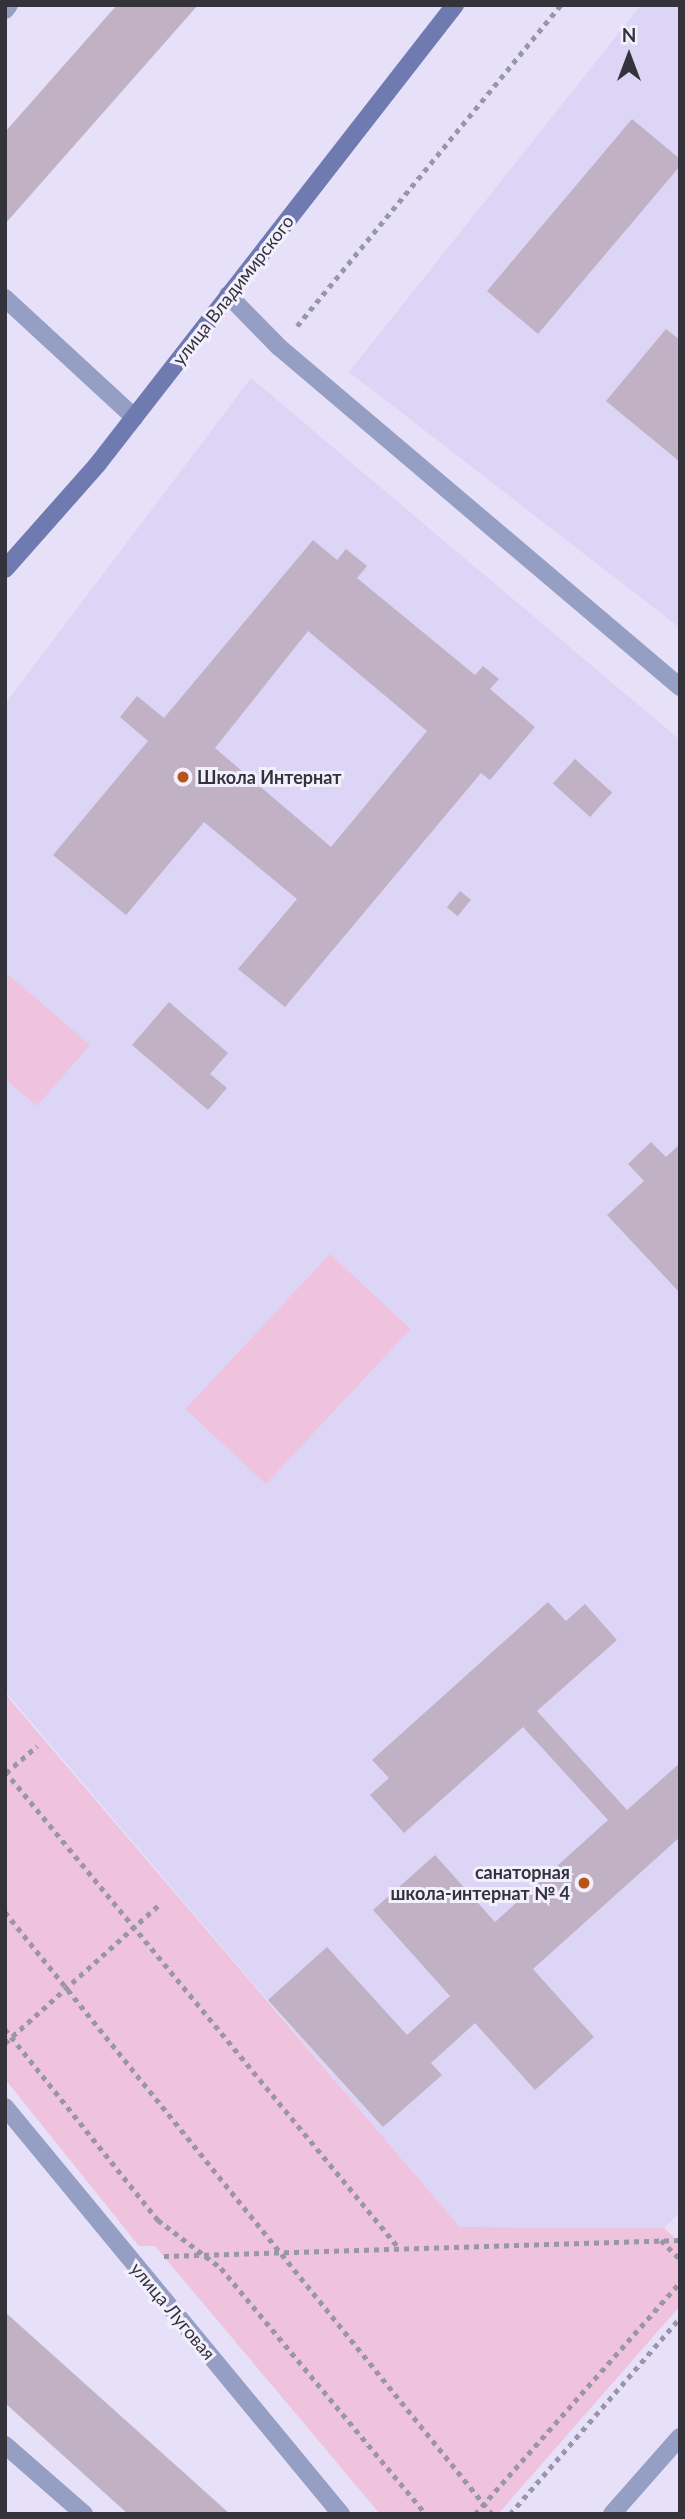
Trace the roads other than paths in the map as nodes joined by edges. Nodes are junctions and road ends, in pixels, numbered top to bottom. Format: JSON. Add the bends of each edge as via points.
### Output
{"nodes":[{"id":1,"x":9,"y":5,"type":"edge"},
{"id":2,"x":455,"y":5,"type":"edge"},
{"id":3,"x":5,"y":10,"type":"edge"},
{"id":4,"x":228,"y":295,"type":"junction"},
{"id":5,"x":5,"y":298,"type":"edge"},
{"id":6,"x":134,"y":417,"type":"junction"},
{"id":7,"x":5,"y":569,"type":"edge"},
{"id":8,"x":680,"y":687,"type":"edge"},
{"id":9,"x":5,"y":2107,"type":"edge"},
{"id":10,"x":680,"y":2437,"type":"edge"},
{"id":11,"x":5,"y":2445,"type":"edge"},
{"id":12,"x":84,"y":2514,"type":"edge"},
{"id":13,"x":341,"y":2514,"type":"edge"},
{"id":14,"x":612,"y":2514,"type":"edge"}],
"edges":[{"from":1,"to":3,"type":"street"},
{"from":2,"to":4,"type":"street","name":"улица Владимирского"},
{"from":4,"to":6,"type":"street","name":"улица Владимирского"},
{"from":4,"to":8,"type":"street","via":[[279,348]]},
{"from":5,"to":6,"type":"street"},
{"from":6,"to":7,"type":"street","name":"улица Владимирского"},
{"from":9,"to":13,"type":"street","name":"улица Луговая"},
{"from":10,"to":14,"type":"street"},
{"from":11,"to":12,"type":"street"}]}
